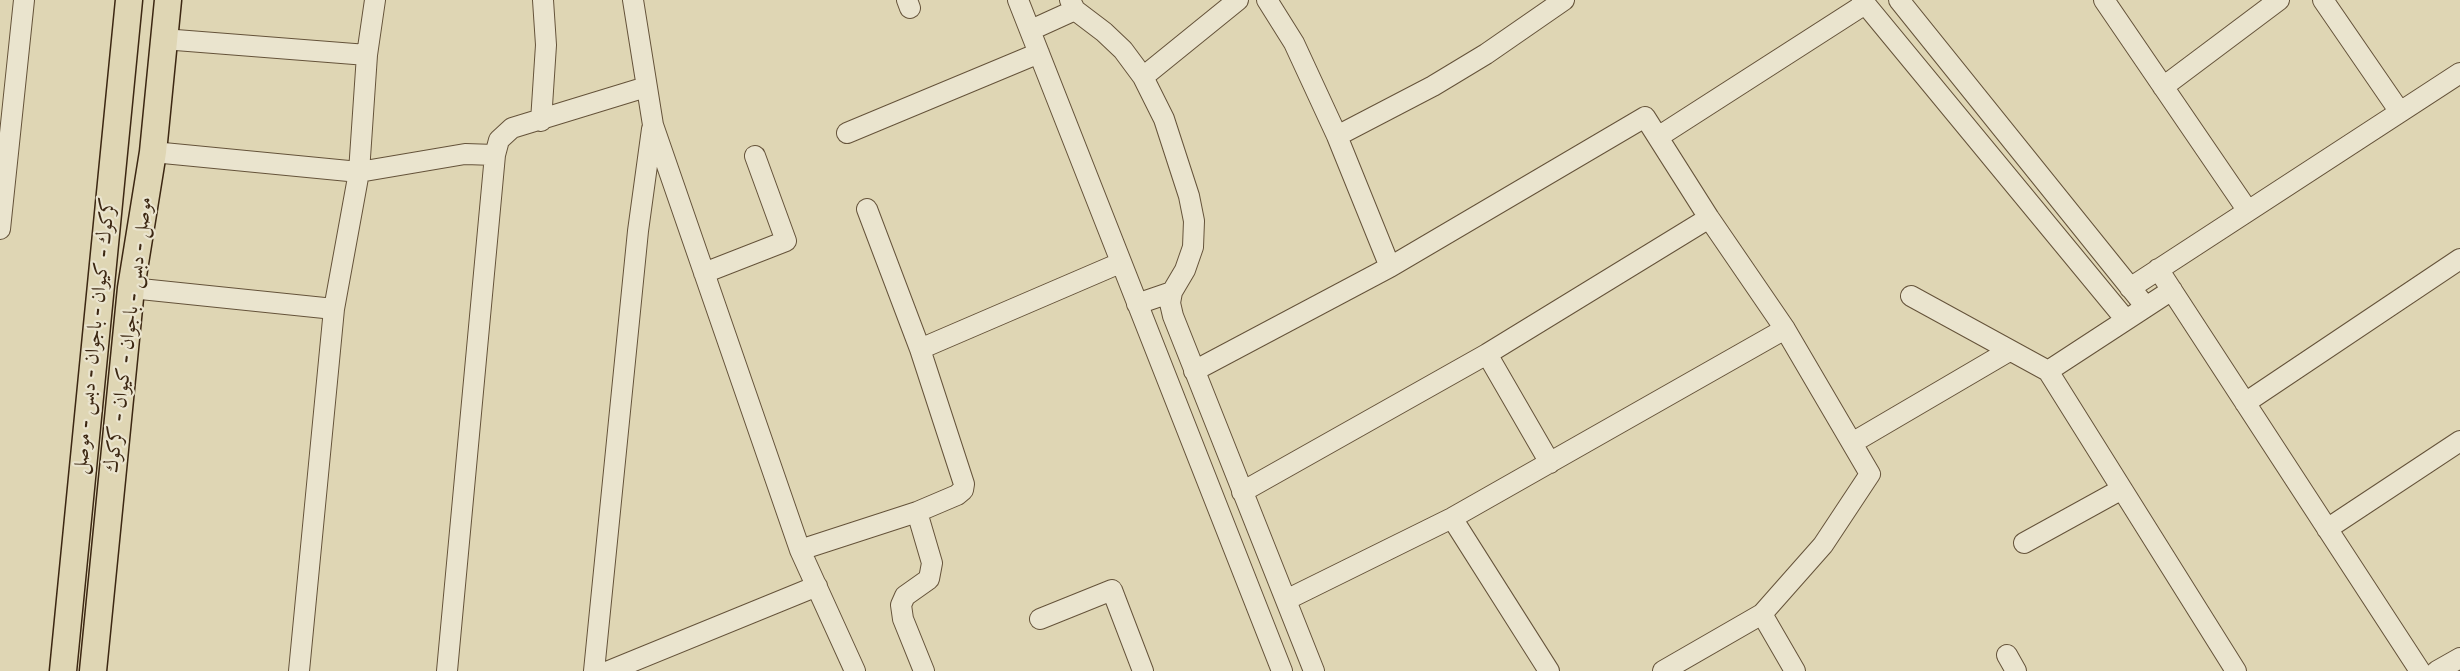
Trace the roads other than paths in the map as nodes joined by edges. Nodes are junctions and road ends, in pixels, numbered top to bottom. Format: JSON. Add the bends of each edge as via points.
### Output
{"nodes":[{"id":1,"x":24,"y":0,"type":"edge"},
{"id":2,"x":129,"y":0,"type":"edge"},
{"id":3,"x":168,"y":0,"type":"edge"},
{"id":4,"x":375,"y":0,"type":"edge"},
{"id":5,"x":543,"y":0,"type":"edge"},
{"id":6,"x":633,"y":0,"type":"edge"},
{"id":7,"x":1018,"y":0,"type":"edge"},
{"id":8,"x":1238,"y":0,"type":"edge"},
{"id":9,"x":1267,"y":0,"type":"edge"},
{"id":10,"x":1564,"y":0,"type":"edge"},
{"id":11,"x":1900,"y":0,"type":"edge"},
{"id":12,"x":2104,"y":0,"type":"edge"},
{"id":13,"x":2279,"y":0,"type":"edge"},
{"id":14,"x":2323,"y":0,"type":"edge"},
{"id":15,"x":1863,"y":2,"type":"edge"},
{"id":16,"x":1072,"y":5,"type":"edge"},
{"id":17,"x":1031,"y":30,"type":"junction"},
{"id":18,"x":163,"y":39,"type":"junction"},
{"id":19,"x":1038,"y":52,"type":"junction"},
{"id":20,"x":367,"y":55,"type":"junction"},
{"id":21,"x":2460,"y":73,"type":"edge"},
{"id":22,"x":1143,"y":77,"type":"junction"},
{"id":23,"x":2163,"y":86,"type":"junction"},
{"id":24,"x":646,"y":87,"type":"junction"},
{"id":25,"x":2400,"y":112,"type":"junction"},
{"id":26,"x":541,"y":121,"type":"junction"},
{"id":27,"x":653,"y":125,"type":"junction"},
{"id":28,"x":848,"y":133,"type":"dead end"},
{"id":29,"x":1337,"y":136,"type":"junction"},
{"id":30,"x":1658,"y":136,"type":"junction"},
{"id":31,"x":153,"y":152,"type":"junction"},
{"id":32,"x":495,"y":155,"type":"junction"},
{"id":33,"x":755,"y":156,"type":"dead end"},
{"id":34,"x":359,"y":172,"type":"junction"},
{"id":35,"x":867,"y":209,"type":"dead end"},
{"id":36,"x":2248,"y":211,"type":"junction"},
{"id":37,"x":1709,"y":218,"type":"junction"},
{"id":38,"x":0,"y":229,"type":"edge"},
{"id":39,"x":2460,"y":259,"type":"edge"},
{"id":40,"x":1120,"y":264,"type":"junction"},
{"id":41,"x":1390,"y":267,"type":"junction"},
{"id":42,"x":2158,"y":269,"type":"junction"},
{"id":43,"x":704,"y":274,"type":"junction"},
{"id":44,"x":131,"y":288,"type":"junction"},
{"id":45,"x":2130,"y":288,"type":"junction"},
{"id":46,"x":2172,"y":290,"type":"junction"},
{"id":47,"x":1172,"y":292,"type":"junction"},
{"id":48,"x":1911,"y":296,"type":"dead end"},
{"id":49,"x":1137,"y":304,"type":"junction"},
{"id":50,"x":2146,"y":307,"type":"junction"},
{"id":51,"x":334,"y":309,"type":"junction"},
{"id":52,"x":2126,"y":320,"type":"junction"},
{"id":53,"x":1785,"y":329,"type":"junction"},
{"id":54,"x":920,"y":349,"type":"junction"},
{"id":55,"x":2009,"y":351,"type":"junction"},
{"id":56,"x":1487,"y":354,"type":"junction"},
{"id":57,"x":1194,"y":371,"type":"junction"},
{"id":58,"x":2048,"y":372,"type":"junction"},
{"id":59,"x":2245,"y":402,"type":"junction"},
{"id":60,"x":2460,"y":441,"type":"edge"},
{"id":61,"x":1852,"y":443,"type":"junction"},
{"id":62,"x":1550,"y":463,"type":"junction"},
{"id":63,"x":2122,"y":488,"type":"junction"},
{"id":64,"x":1242,"y":492,"type":"junction"},
{"id":65,"x":917,"y":512,"type":"junction"},
{"id":66,"x":1452,"y":518,"type":"junction"},
{"id":67,"x":2327,"y":529,"type":"junction"},
{"id":68,"x":2024,"y":543,"type":"dead end"},
{"id":69,"x":800,"y":550,"type":"junction"},
{"id":70,"x":817,"y":586,"type":"junction"},
{"id":71,"x":1286,"y":600,"type":"junction"},
{"id":72,"x":1762,"y":614,"type":"junction"},
{"id":73,"x":1040,"y":619,"type":"dead end"},
{"id":74,"x":2460,"y":658,"type":"edge"},
{"id":75,"x":2228,"y":668,"type":"edge"},
{"id":76,"x":63,"y":671,"type":"edge"},
{"id":77,"x":93,"y":671,"type":"edge"},
{"id":78,"x":299,"y":671,"type":"edge"},
{"id":79,"x":447,"y":671,"type":"edge"},
{"id":80,"x":594,"y":671,"type":"edge"},
{"id":81,"x":609,"y":671,"type":"edge"},
{"id":82,"x":854,"y":671,"type":"edge"},
{"id":83,"x":924,"y":671,"type":"edge"},
{"id":84,"x":1144,"y":671,"type":"edge"},
{"id":85,"x":1282,"y":671,"type":"edge"},
{"id":86,"x":1314,"y":671,"type":"edge"},
{"id":87,"x":1549,"y":671,"type":"edge"},
{"id":88,"x":1663,"y":671,"type":"edge"},
{"id":89,"x":1795,"y":671,"type":"edge"},
{"id":90,"x":2420,"y":671,"type":"edge"},
{"id":91,"x":2437,"y":671,"type":"edge"}],
"edges":[{"from":1,"to":38,"type":"street"},
{"from":2,"to":76,"type":"main road","name":"كركوك - كيوان - باجوان - دبس - موصل"},
{"from":3,"to":18,"type":"main road","name":"موصل - دبس - باجوان - كيوان - كركوك"},
{"from":4,"to":20,"type":"street"},
{"from":5,"to":26,"type":"street","via":[[546,45]]},
{"from":6,"to":24,"type":"street"},
{"from":7,"to":17,"type":"street"},
{"from":8,"to":22,"type":"street"},
{"from":9,"to":29,"type":"street","via":[[1294,43]]},
{"from":10,"to":29,"type":"street","via":[[1433,86]]},
{"from":11,"to":45,"type":"street"},
{"from":12,"to":23,"type":"street"},
{"from":13,"to":23,"type":"street"},
{"from":14,"to":25,"type":"street"},
{"from":15,"to":30,"type":"street"},
{"from":15,"to":52,"type":"street"},
{"from":16,"to":17,"type":"street"},
{"from":16,"to":22,"type":"street","via":[[1123,50]]},
{"from":17,"to":19,"type":"street"},
{"from":18,"to":20,"type":"street"},
{"from":18,"to":31,"type":"main road","name":"موصل - دبس - باجوان - كيوان - كركوك"},
{"from":19,"to":28,"type":"street"},
{"from":19,"to":40,"type":"street"},
{"from":20,"to":34,"type":"street"},
{"from":21,"to":25,"type":"street"},
{"from":22,"to":47,"type":"street","via":[[1164,119],[1194,221],[1193,247]]},
{"from":23,"to":36,"type":"street"},
{"from":24,"to":26,"type":"street"},
{"from":24,"to":27,"type":"street"},
{"from":25,"to":36,"type":"street"},
{"from":26,"to":32,"type":"street","via":[[512,128],[499,140]]},
{"from":27,"to":43,"type":"street"},
{"from":27,"to":80,"type":"street","via":[[638,231]]},
{"from":29,"to":41,"type":"street"},
{"from":30,"to":37,"type":"street"},
{"from":30,"to":41,"type":"street","via":[[1645,117]]},
{"from":31,"to":34,"type":"street"},
{"from":31,"to":44,"type":"main road","name":"موصل - دبس - باجوان - كيوان - كركوك"},
{"from":32,"to":34,"type":"street","via":[[465,154]]},
{"from":32,"to":79,"type":"street"},
{"from":33,"to":43,"type":"street","via":[[786,241]]},
{"from":34,"to":51,"type":"street"},
{"from":35,"to":54,"type":"street"},
{"from":36,"to":42,"type":"street"},
{"from":37,"to":53,"type":"street"},
{"from":37,"to":56,"type":"street"},
{"from":39,"to":59,"type":"street"},
{"from":40,"to":49,"type":"street"},
{"from":40,"to":54,"type":"street"},
{"from":41,"to":57,"type":"street"},
{"from":42,"to":45,"type":"street"},
{"from":42,"to":46,"type":"street"},
{"from":43,"to":69,"type":"street"},
{"from":44,"to":51,"type":"street"},
{"from":44,"to":77,"type":"main road","name":"موصل - دبس - باجوان - كيوان - كركوك"},
{"from":45,"to":50,"type":"street"},
{"from":46,"to":50,"type":"street"},
{"from":46,"to":59,"type":"street"},
{"from":47,"to":49,"type":"street"},
{"from":47,"to":57,"type":"street","via":[[1172,316]]},
{"from":48,"to":55,"type":"street"},
{"from":49,"to":85,"type":"street"},
{"from":50,"to":52,"type":"street"},
{"from":51,"to":78,"type":"street"},
{"from":52,"to":58,"type":"street"},
{"from":53,"to":61,"type":"street"},
{"from":53,"to":62,"type":"street"},
{"from":54,"to":65,"type":"street","via":[[964,484],[957,495]]},
{"from":55,"to":58,"type":"street"},
{"from":55,"to":61,"type":"street"},
{"from":56,"to":62,"type":"street"},
{"from":56,"to":64,"type":"street"},
{"from":57,"to":64,"type":"street"},
{"from":58,"to":63,"type":"street"},
{"from":59,"to":67,"type":"street"},
{"from":60,"to":67,"type":"street"},
{"from":61,"to":72,"type":"street","via":[[1870,474],[1823,546]]},
{"from":62,"to":66,"type":"street"},
{"from":63,"to":68,"type":"street"},
{"from":63,"to":75,"type":"street"},
{"from":64,"to":71,"type":"street"},
{"from":65,"to":69,"type":"street"},
{"from":65,"to":83,"type":"street","via":[[932,563],[928,579],[905,596],[901,605],[903,619]]},
{"from":66,"to":71,"type":"street"},
{"from":66,"to":87,"type":"street"},
{"from":67,"to":90,"type":"street"},
{"from":69,"to":70,"type":"street"},
{"from":70,"to":81,"type":"street"},
{"from":70,"to":82,"type":"street"},
{"from":71,"to":86,"type":"street"},
{"from":72,"to":88,"type":"street"},
{"from":72,"to":89,"type":"street"},
{"from":73,"to":84,"type":"street","via":[[1112,590]]},
{"from":74,"to":91,"type":"street"}]}
